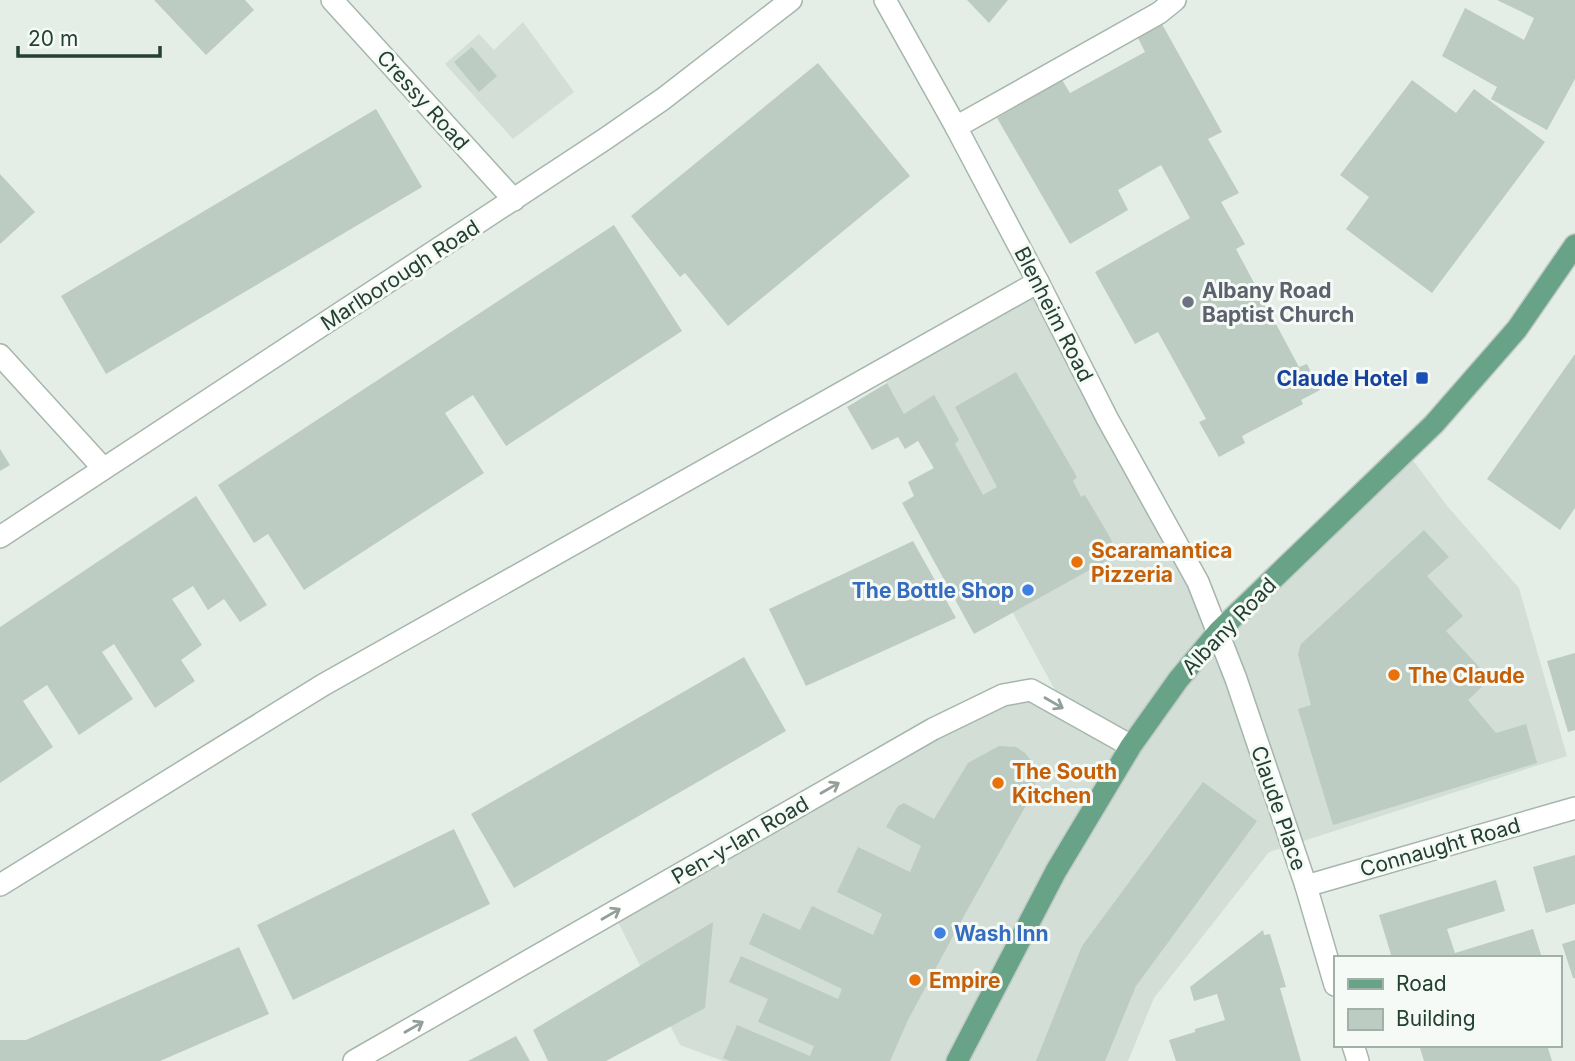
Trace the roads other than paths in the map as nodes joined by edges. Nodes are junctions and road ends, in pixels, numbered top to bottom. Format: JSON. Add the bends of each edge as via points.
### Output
{"nodes":[{"id":1,"x":332,"y":0,"type":"edge"},
{"id":2,"x":791,"y":0,"type":"edge"},
{"id":3,"x":885,"y":0,"type":"edge"},
{"id":4,"x":1175,"y":0,"type":"edge"},
{"id":5,"x":956,"y":127,"type":"junction"},
{"id":6,"x":514,"y":200,"type":"junction"},
{"id":7,"x":1575,"y":245,"type":"edge"},
{"id":8,"x":1038,"y":282,"type":"junction"},
{"id":9,"x":0,"y":355,"type":"edge"},
{"id":10,"x":103,"y":468,"type":"junction"},
{"id":11,"x":0,"y":537,"type":"edge"},
{"id":12,"x":1219,"y":631,"type":"junction"},
{"id":13,"x":1131,"y":746,"type":"junction"},
{"id":14,"x":1574,"y":812,"type":"edge"},
{"id":15,"x":0,"y":885,"type":"edge"},
{"id":16,"x":1306,"y":886,"type":"junction"},
{"id":17,"x":1334,"y":982,"type":"edge"},
{"id":18,"x":355,"y":1061,"type":"edge"},
{"id":19,"x":957,"y":1061,"type":"edge"}],
"edges":[{"from":1,"to":6,"type":"street","name":"Cressy Road"},
{"from":2,"to":6,"type":"street","name":"Marlborough Road","via":[[663,99]]},
{"from":3,"to":5,"type":"street","name":"Blenheim Road"},
{"from":4,"to":5,"type":"street"},
{"from":5,"to":8,"type":"street","name":"Blenheim Road"},
{"from":6,"to":10,"type":"street","name":"Marlborough Road"},
{"from":7,"to":12,"type":"main road","name":"Albany Road","via":[[1517,329],[1434,424]]},
{"from":8,"to":12,"type":"street","name":"Blenheim Road","via":[[1198,582]]},
{"from":8,"to":15,"type":"street","via":[[323,685]]},
{"from":9,"to":10,"type":"street"},
{"from":10,"to":11,"type":"street","name":"Marlborough Road"},
{"from":12,"to":13,"type":"main road","name":"Albany Road"},
{"from":12,"to":16,"type":"street","name":"Claude Place"},
{"from":18,"to":13,"type":"street","name":"Pen-y-lan Road","one_way":true,"via":[[933,729],[1003,695],[1031,690]]},
{"from":13,"to":19,"type":"main road","name":"Albany Road","via":[[1056,871]]},
{"from":14,"to":16,"type":"street","name":"Connaught Road"},
{"from":16,"to":17,"type":"street","name":"Claude Place"}]}
